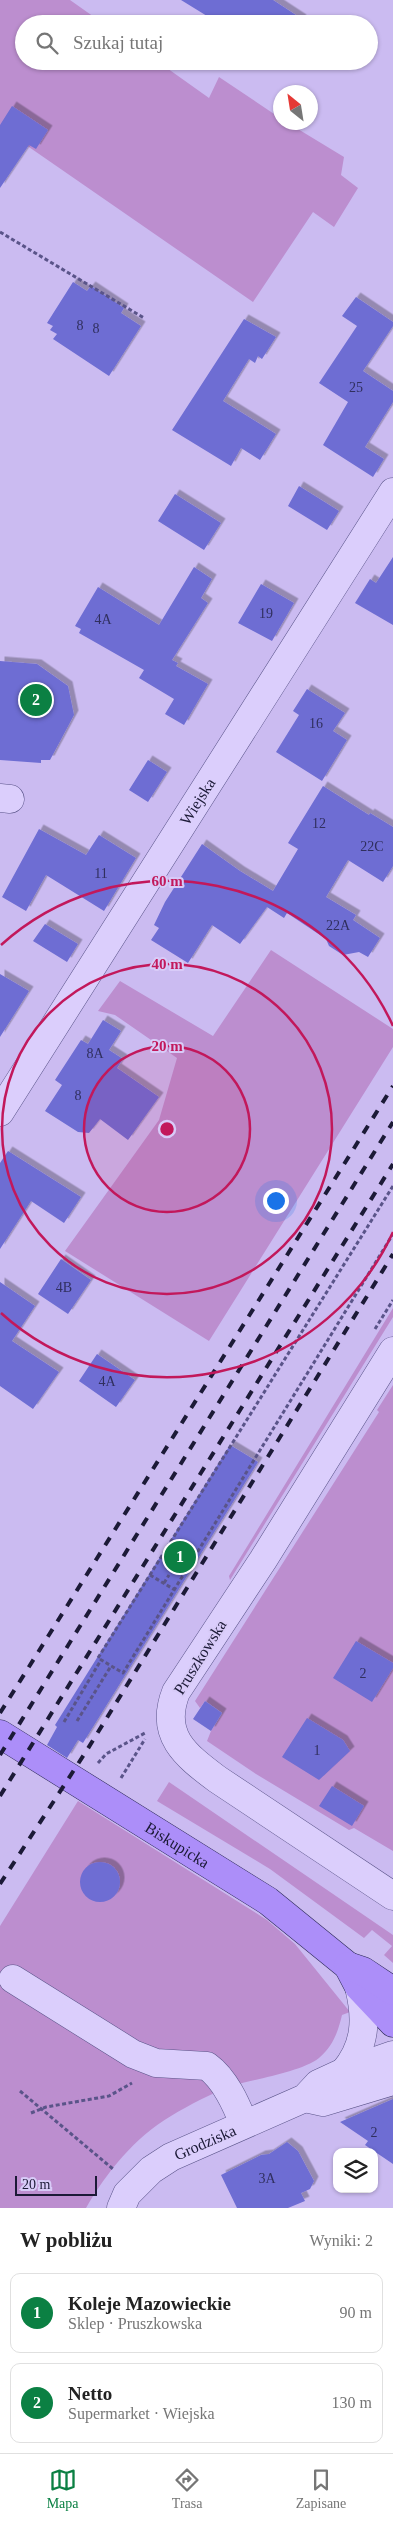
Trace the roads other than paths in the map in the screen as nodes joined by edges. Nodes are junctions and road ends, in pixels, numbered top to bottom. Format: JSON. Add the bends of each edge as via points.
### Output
{"nodes":[{"id":1,"x":393,"y":492,"type":"edge"},
{"id":2,"x":0,"y":1112,"type":"edge"},
{"id":3,"x":393,"y":1351,"type":"edge"},
{"id":4,"x":0,"y":1734,"type":"edge"},
{"id":5,"x":393,"y":1896,"type":"edge"},
{"id":6,"x":353,"y":1976,"type":"junction"},
{"id":7,"x":13,"y":1979,"type":"dead end"},
{"id":8,"x":393,"y":1991,"type":"edge"},
{"id":9,"x":393,"y":2023,"type":"edge"},
{"id":10,"x":393,"y":2055,"type":"edge"},
{"id":11,"x":344,"y":2072,"type":"junction"},
{"id":12,"x":393,"y":2081,"type":"edge"},
{"id":13,"x":305,"y":2098,"type":"junction"},
{"id":14,"x":244,"y":2124,"type":"junction"},
{"id":15,"x":121,"y":2208,"type":"edge"}],
"edges":[{"from":1,"to":2,"type":"street","name":"Wiejska"},
{"from":3,"to":5,"type":"street","name":"Pruszkowska","via":[[263,1560],[176,1692],[171,1716],[175,1739],[190,1758],[216,1779]]},
{"from":4,"to":6,"type":"main road","name":"Biskupicka","via":[[268,1901]]},
{"from":6,"to":8,"type":"main road","name":"Biskupicka","via":[[363,1971]]},
{"from":6,"to":9,"type":"main road","name":"Biskupicka"},
{"from":6,"to":11,"type":"street","via":[[365,2018],[363,2037],[354,2060]]},
{"from":7,"to":14,"type":"street","via":[[133,2054],[156,2063],[199,2064],[213,2070],[235,2102]]},
{"from":10,"to":11,"type":"street","name":"Grodziska"},
{"from":11,"to":13,"type":"street","name":"Grodziska","via":[[318,2084]]},
{"from":12,"to":13,"type":"street","name":"Grodziska","via":[[323,2102]]},
{"from":13,"to":14,"type":"street","name":"Grodziska"},
{"from":14,"to":15,"type":"street","name":"Grodziska","via":[[151,2170],[128,2194]]}]}
